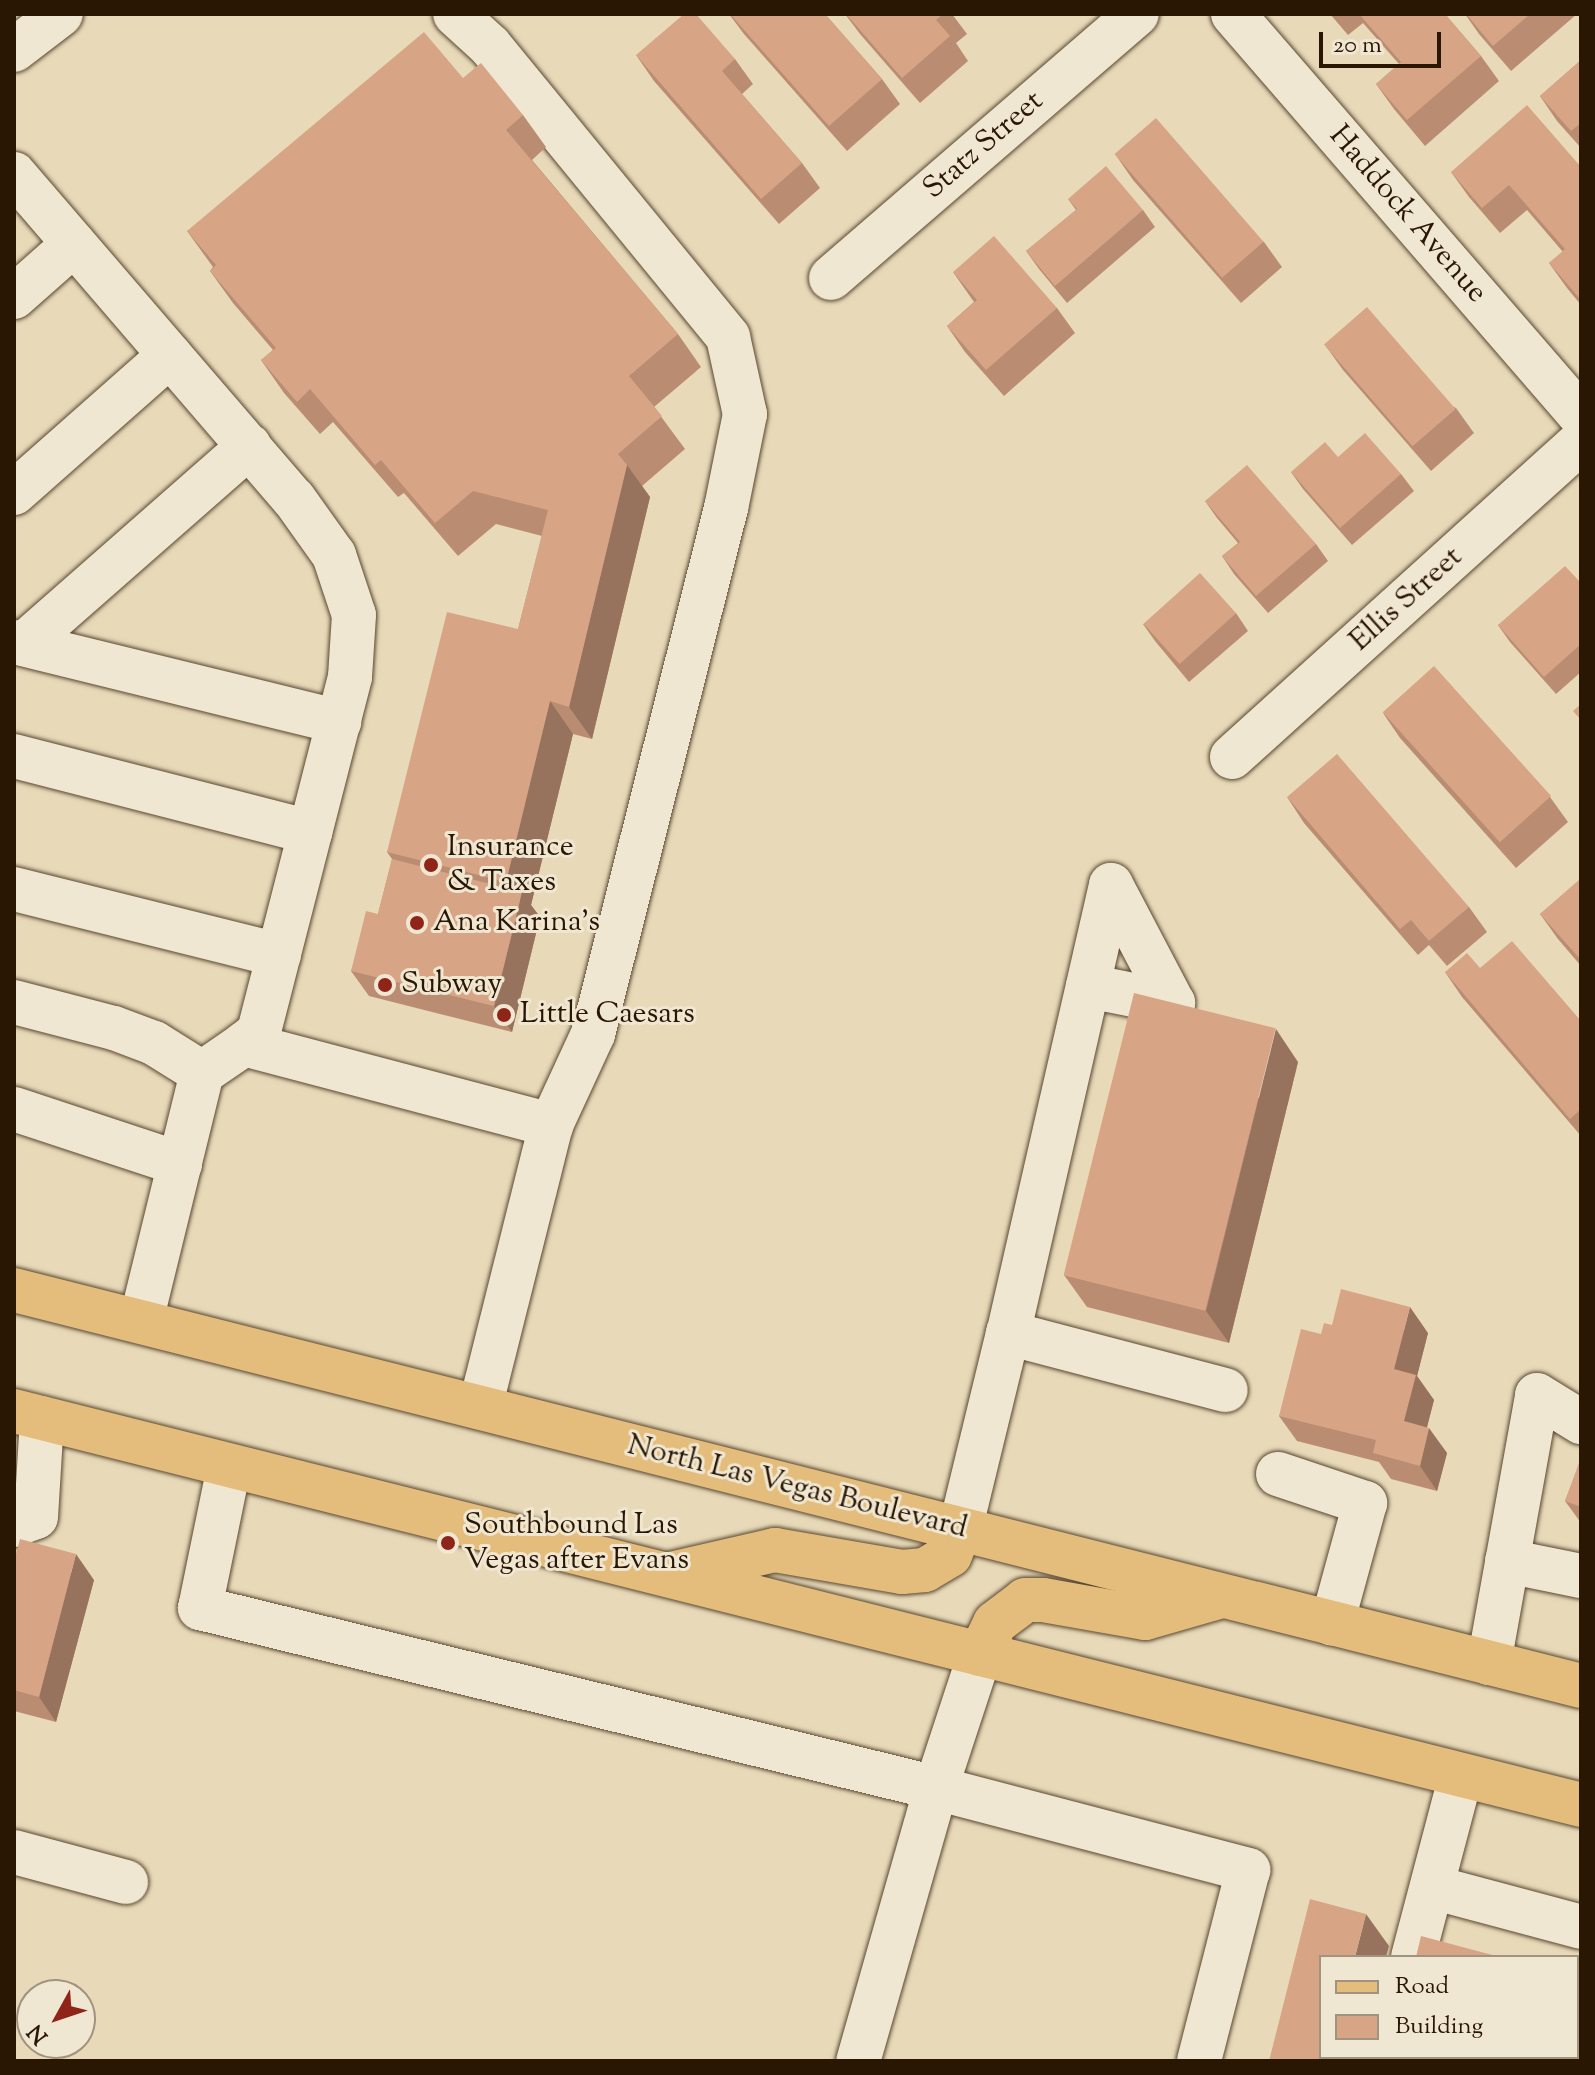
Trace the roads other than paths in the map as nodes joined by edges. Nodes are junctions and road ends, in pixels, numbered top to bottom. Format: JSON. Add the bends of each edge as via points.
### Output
{"nodes":[{"id":1,"x":61,"y":14,"type":"edge"},
{"id":2,"x":455,"y":14,"type":"edge"},
{"id":3,"x":1137,"y":14,"type":"edge"},
{"id":4,"x":1233,"y":14,"type":"edge"},
{"id":5,"x":14,"y":50,"type":"edge"},
{"id":6,"x":14,"y":174,"type":"edge"},
{"id":7,"x":74,"y":244,"type":"junction"},
{"id":8,"x":831,"y":278,"type":"dead end"},
{"id":9,"x":14,"y":297,"type":"edge"},
{"id":10,"x":170,"y":355,"type":"junction"},
{"id":11,"x":1581,"y":416,"type":"edge"},
{"id":12,"x":1581,"y":442,"type":"edge"},
{"id":13,"x":249,"y":446,"type":"junction"},
{"id":14,"x":14,"y":493,"type":"edge"},
{"id":15,"x":19,"y":643,"type":"edge"},
{"id":16,"x":339,"y":722,"type":"junction"},
{"id":17,"x":14,"y":756,"type":"edge"},
{"id":18,"x":1232,"y":757,"type":"dead end"},
{"id":19,"x":310,"y":832,"type":"junction"},
{"id":20,"x":14,"y":889,"type":"edge"},
{"id":21,"x":279,"y":955,"type":"junction"},
{"id":22,"x":1088,"y":986,"type":"dead end"},
{"id":23,"x":14,"y":1002,"type":"edge"},
{"id":24,"x":244,"y":1044,"type":"junction"},
{"id":25,"x":202,"y":1073,"type":"junction"},
{"id":26,"x":14,"y":1109,"type":"edge"},
{"id":27,"x":551,"y":1125,"type":"junction"},
{"id":28,"x":180,"y":1164,"type":"junction"},
{"id":29,"x":14,"y":1290,"type":"edge"},
{"id":30,"x":141,"y":1321,"type":"junction"},
{"id":31,"x":1008,"y":1333,"type":"junction"},
{"id":32,"x":1226,"y":1390,"type":"dead end"},
{"id":33,"x":480,"y":1407,"type":"junction"},
{"id":34,"x":28,"y":1415,"type":"edge"},
{"id":35,"x":1581,"y":1422,"type":"edge"},
{"id":36,"x":229,"y":1467,"type":"junction"},
{"id":37,"x":1278,"y":1474,"type":"dead end"},
{"id":38,"x":14,"y":1525,"type":"edge"},
{"id":39,"x":960,"y":1530,"type":"junction"},
{"id":40,"x":1507,"y":1561,"type":"junction"},
{"id":41,"x":665,"y":1576,"type":"junction"},
{"id":42,"x":1581,"y":1576,"type":"edge"},
{"id":43,"x":1220,"y":1596,"type":"junction"},
{"id":44,"x":1332,"y":1624,"type":"junction"},
{"id":45,"x":980,"y":1654,"type":"junction"},
{"id":46,"x":1489,"y":1663,"type":"junction"},
{"id":47,"x":1581,"y":1686,"type":"edge"},
{"id":48,"x":1461,"y":1775,"type":"junction"},
{"id":49,"x":936,"y":1788,"type":"junction"},
{"id":50,"x":1581,"y":1805,"type":"edge"},
{"id":51,"x":14,"y":1852,"type":"edge"},
{"id":52,"x":126,"y":1882,"type":"dead end"},
{"id":53,"x":1432,"y":1887,"type":"junction"},
{"id":54,"x":1581,"y":1927,"type":"edge"},
{"id":55,"x":1414,"y":1955,"type":"edge"},
{"id":56,"x":858,"y":2061,"type":"edge"},
{"id":57,"x":1199,"y":2061,"type":"edge"}],
"edges":[{"from":1,"to":5,"type":"street"},
{"from":2,"to":27,"type":"street","via":[[499,57],[728,337],[745,414],[593,1034]]},
{"from":3,"to":8,"type":"street","name":"Statz Street"},
{"from":4,"to":11,"type":"street","name":"Haddock Avenue"},
{"from":6,"to":7,"type":"street"},
{"from":7,"to":9,"type":"street"},
{"from":7,"to":10,"type":"street"},
{"from":10,"to":13,"type":"street"},
{"from":10,"to":14,"type":"street"},
{"from":12,"to":18,"type":"street","name":"Ellis Street"},
{"from":13,"to":15,"type":"street"},
{"from":13,"to":16,"type":"street","via":[[334,555],[354,615],[350,677]]},
{"from":15,"to":16,"type":"street"},
{"from":16,"to":19,"type":"street"},
{"from":17,"to":19,"type":"street"},
{"from":19,"to":21,"type":"street"},
{"from":20,"to":21,"type":"street"},
{"from":21,"to":24,"type":"street","via":[[259,1032]]},
{"from":22,"to":31,"type":"street"},
{"from":23,"to":25,"type":"street","via":[[154,1043]]},
{"from":24,"to":25,"type":"street"},
{"from":24,"to":27,"type":"street"},
{"from":25,"to":28,"type":"street"},
{"from":26,"to":28,"type":"street"},
{"from":27,"to":33,"type":"street"},
{"from":28,"to":30,"type":"street"},
{"from":29,"to":30,"type":"main road","name":"North Las Vegas Boulevard"},
{"from":30,"to":33,"type":"main road","name":"North Las Vegas Boulevard"},
{"from":31,"to":32,"type":"street"},
{"from":31,"to":39,"type":"street"},
{"from":33,"to":39,"type":"main road","name":"North Las Vegas Boulevard"},
{"from":34,"to":36,"type":"main road"},
{"from":34,"to":38,"type":"street","via":[[36,1517]]},
{"from":35,"to":40,"type":"street","via":[[1537,1395]]},
{"from":36,"to":41,"type":"main road"},
{"from":36,"to":49,"type":"street","via":[[200,1608]]},
{"from":37,"to":44,"type":"street","via":[[1365,1503]]},
{"from":39,"to":41,"type":"main road","via":[[950,1555],[925,1570],[902,1572],[775,1550]]},
{"from":39,"to":43,"type":"main road","name":"North Las Vegas Boulevard"},
{"from":40,"to":42,"type":"street"},
{"from":40,"to":46,"type":"street"},
{"from":41,"to":45,"type":"main road"},
{"from":43,"to":44,"type":"main road","name":"North Las Vegas Boulevard"},
{"from":43,"to":45,"type":"main road","via":[[1145,1618],[1025,1600],[995,1623]]},
{"from":44,"to":46,"type":"main road","name":"North Las Vegas Boulevard"},
{"from":45,"to":48,"type":"main road"},
{"from":45,"to":49,"type":"street"},
{"from":46,"to":47,"type":"main road","name":"North Las Vegas Boulevard"},
{"from":48,"to":50,"type":"main road"},
{"from":48,"to":53,"type":"street"},
{"from":49,"to":56,"type":"street"},
{"from":49,"to":57,"type":"street","via":[[1248,1870]]},
{"from":51,"to":52,"type":"street"},
{"from":53,"to":54,"type":"street"},
{"from":53,"to":55,"type":"street"}]}
